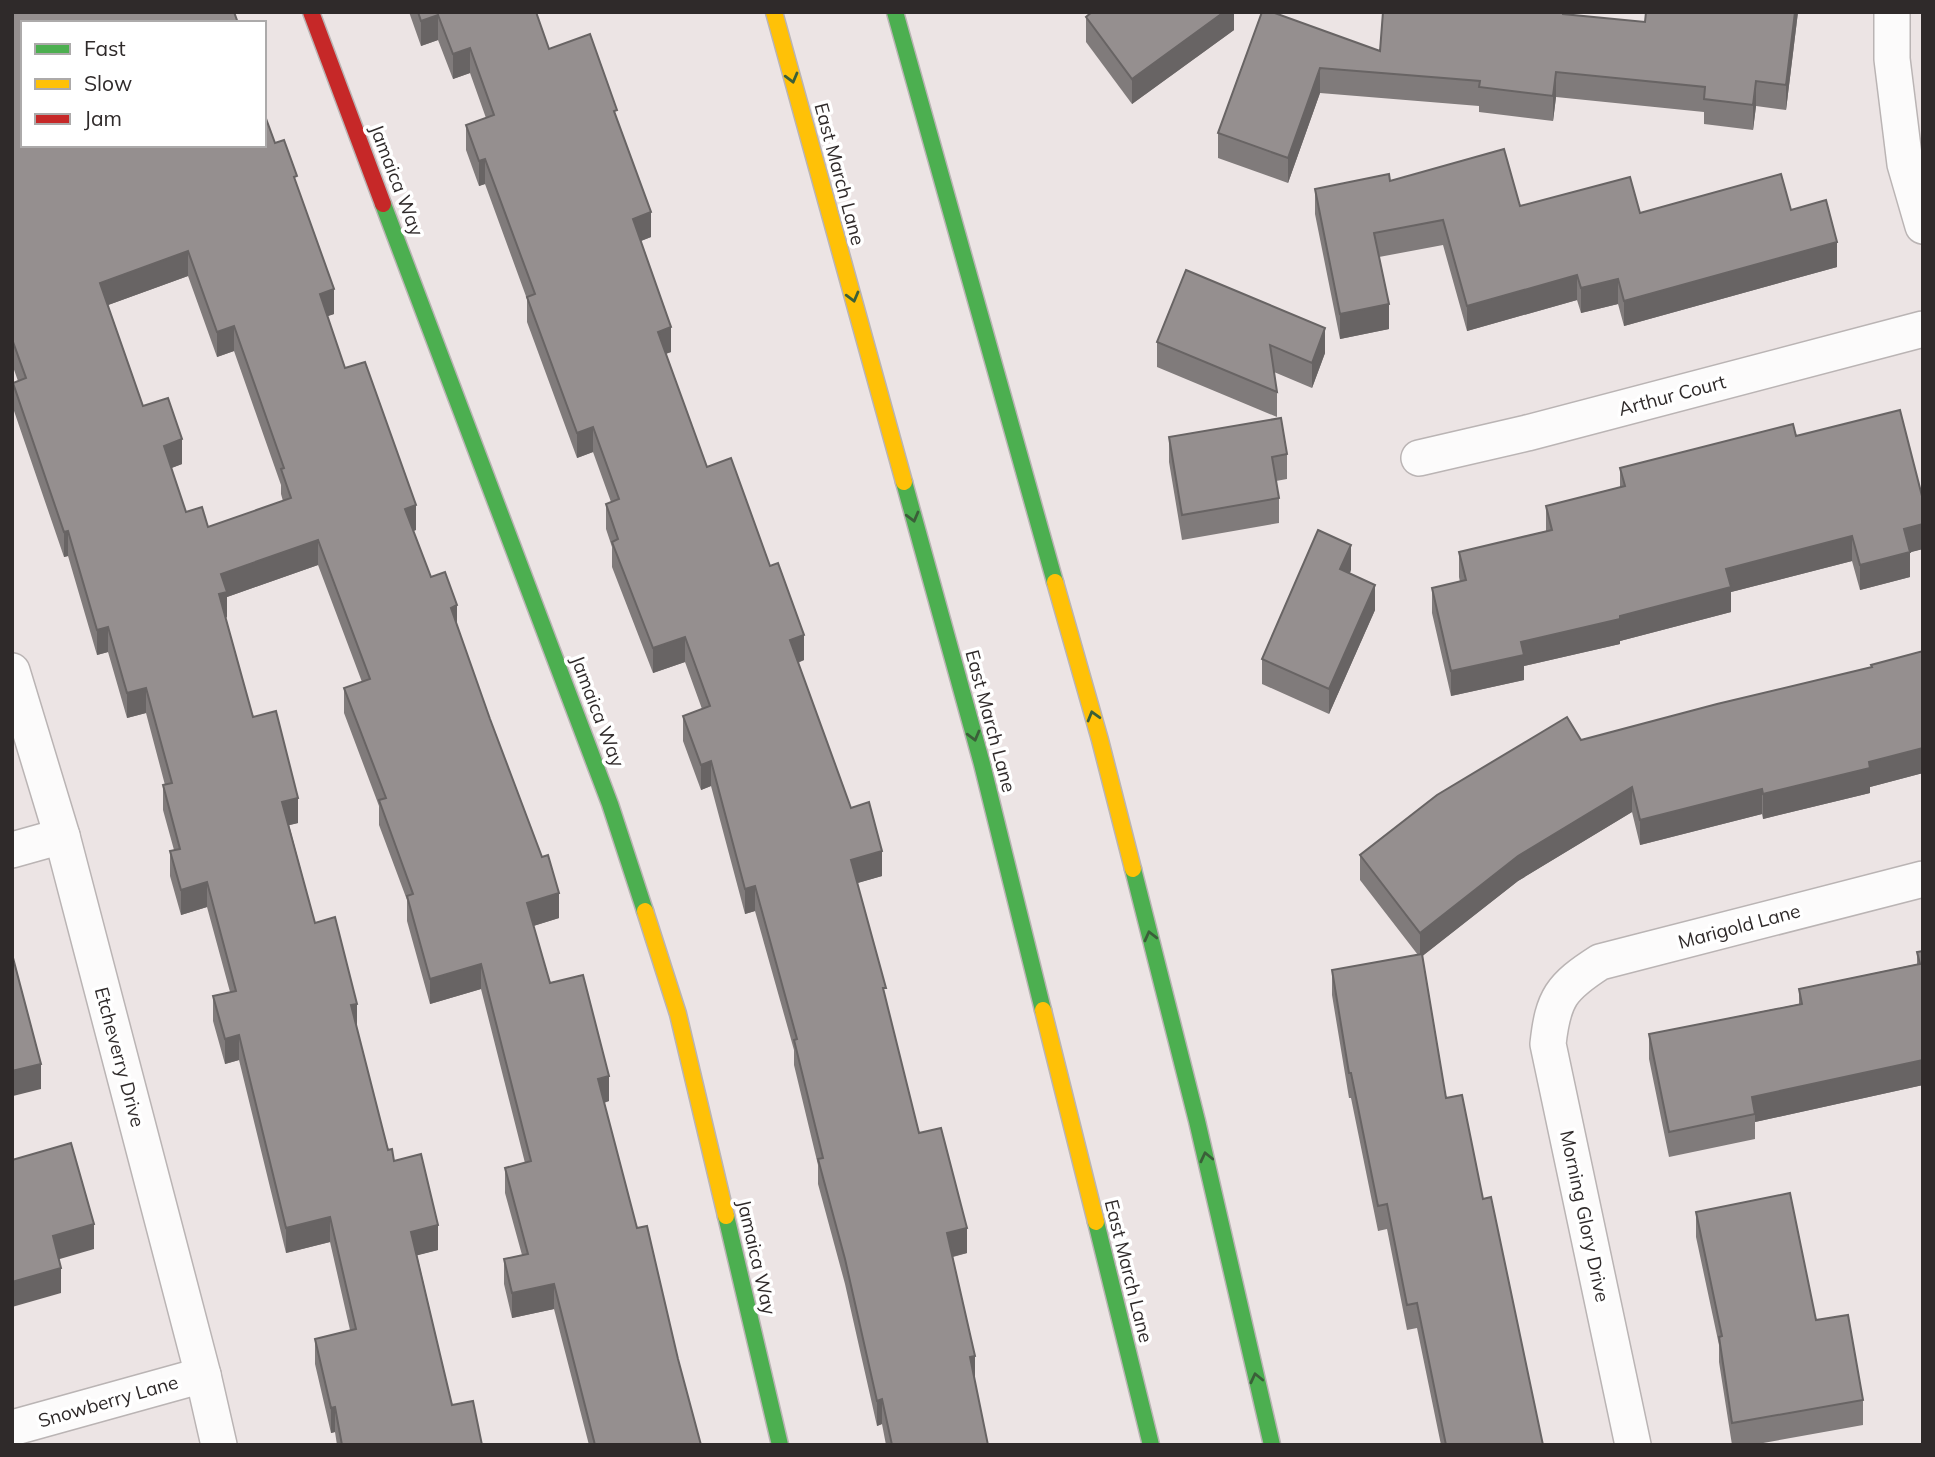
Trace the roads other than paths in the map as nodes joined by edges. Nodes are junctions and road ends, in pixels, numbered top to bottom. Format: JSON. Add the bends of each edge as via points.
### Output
{"nodes":[{"id":1,"x":312,"y":12,"type":"edge"},
{"id":2,"x":774,"y":12,"type":"edge"},
{"id":3,"x":895,"y":12,"type":"edge"},
{"id":4,"x":1892,"y":12,"type":"edge"},
{"id":5,"x":1923,"y":226,"type":"edge"},
{"id":6,"x":1923,"y":328,"type":"edge"},
{"id":7,"x":1419,"y":458,"type":"dead end"},
{"id":8,"x":12,"y":671,"type":"edge"},
{"id":9,"x":62,"y":836,"type":"junction"},
{"id":10,"x":12,"y":850,"type":"edge"},
{"id":11,"x":1923,"y":878,"type":"edge"},
{"id":12,"x":1563,"y":990,"type":"joint"},
{"id":13,"x":203,"y":1375,"type":"junction"},
{"id":14,"x":12,"y":1428,"type":"edge"},
{"id":15,"x":219,"y":1445,"type":"edge"},
{"id":16,"x":780,"y":1445,"type":"edge"},
{"id":17,"x":1151,"y":1445,"type":"edge"},
{"id":18,"x":1272,"y":1445,"type":"edge"},
{"id":19,"x":1633,"y":1445,"type":"edge"}],
"edges":[{"from":1,"to":16,"type":"main road","name":"Jamaica Way","via":[[611,804],[678,1014]]},
{"from":2,"to":17,"type":"main road","name":"East March Lane","one_way":true,"via":[[982,764]]},
{"from":18,"to":3,"type":"main road","one_way":true,"via":[[1197,1121],[1100,740]]},
{"from":4,"to":5,"type":"street","via":[[1892,60],[1905,163]]},
{"from":6,"to":7,"type":"street","name":"Arthur Court"},
{"from":8,"to":9,"type":"street","name":"Etcheverry Drive"},
{"from":9,"to":10,"type":"street"},
{"from":9,"to":13,"type":"street","name":"Etcheverry Drive"},
{"from":11,"to":12,"type":"street","name":"Marigold Lane","via":[[1600,962]]},
{"from":12,"to":19,"type":"street","name":"Morning Glory Drive","via":[[1552,1013],[1548,1044]]},
{"from":13,"to":14,"type":"street","name":"Snowberry Lane"},
{"from":13,"to":15,"type":"street","name":"Etcheverry Drive"}]}
